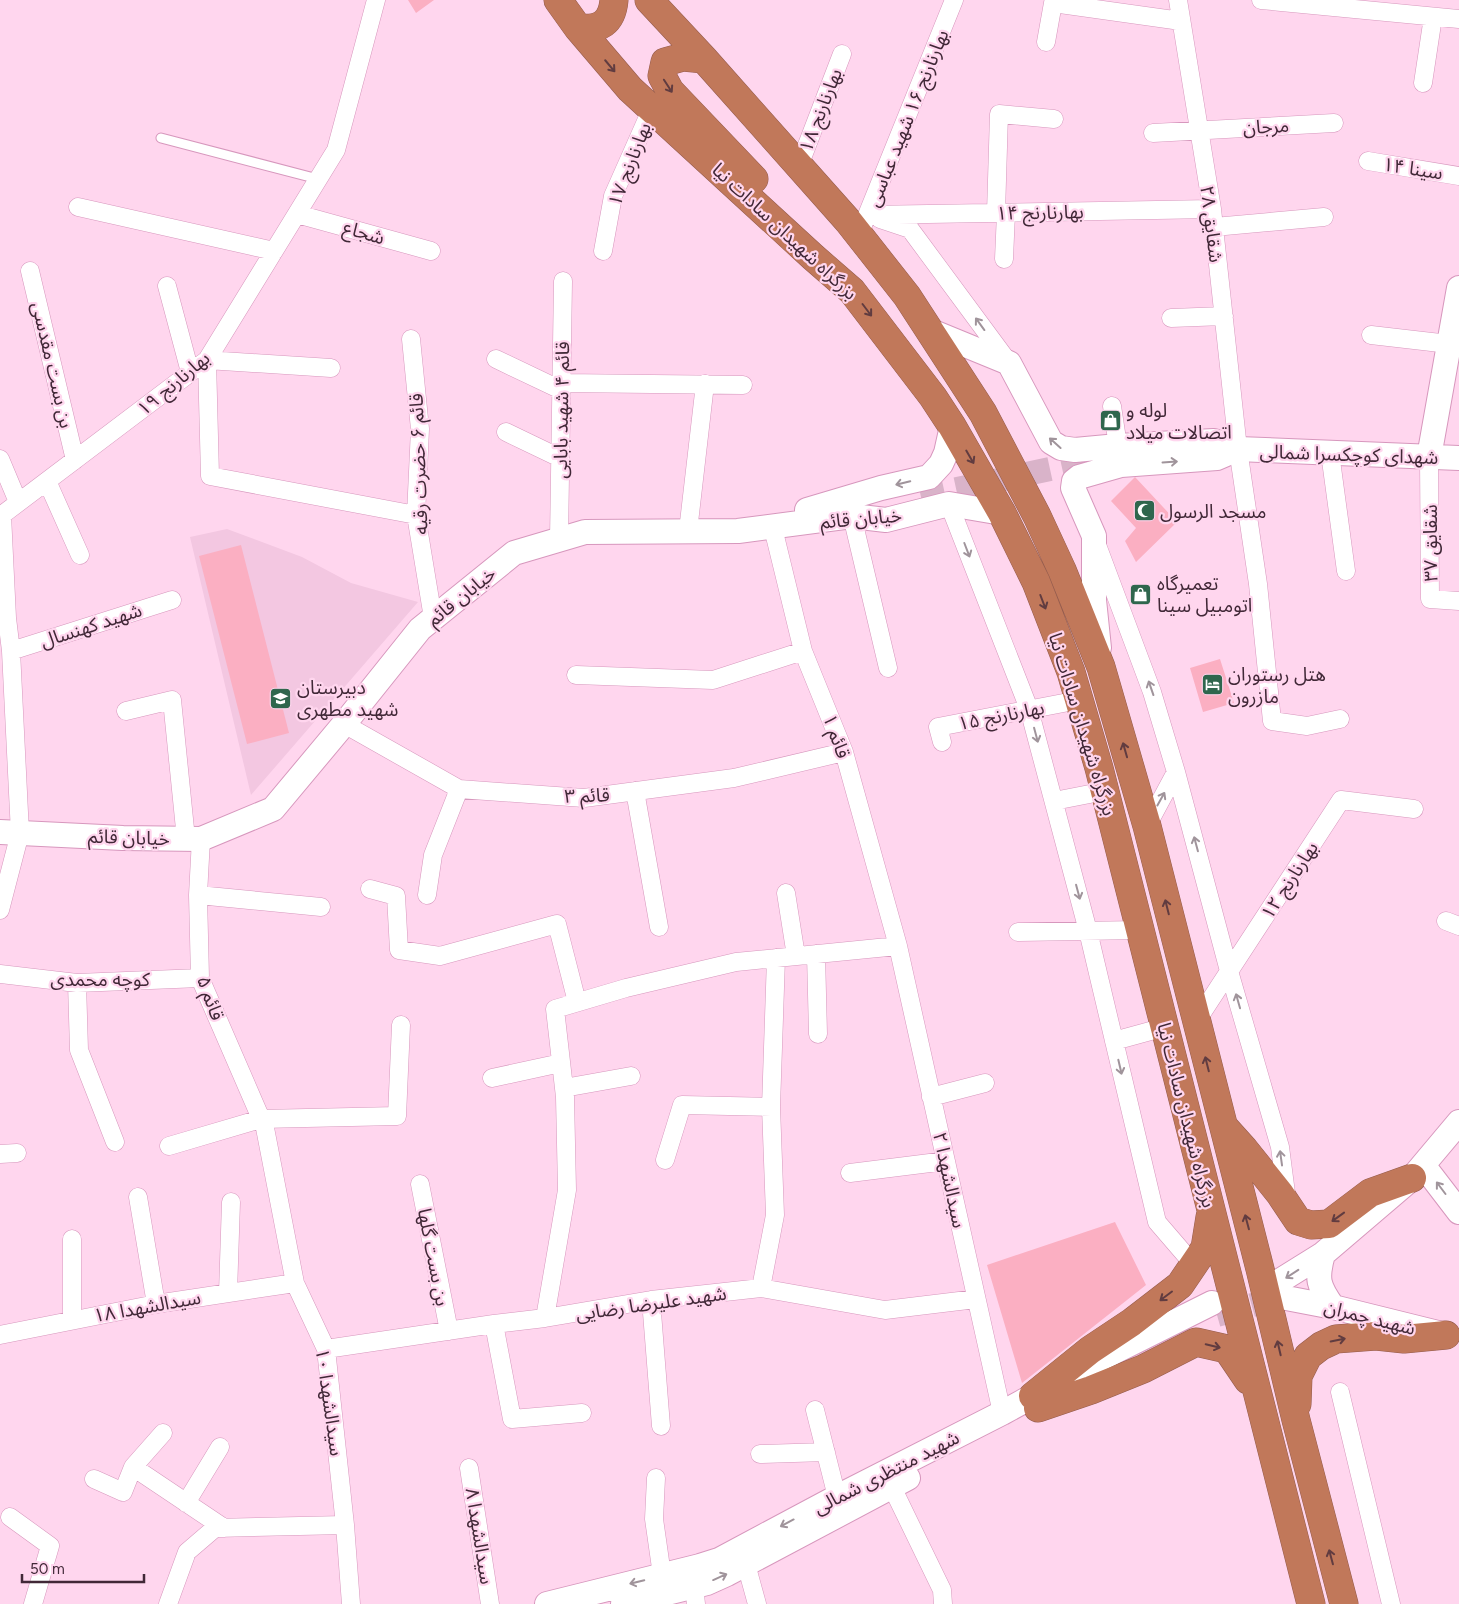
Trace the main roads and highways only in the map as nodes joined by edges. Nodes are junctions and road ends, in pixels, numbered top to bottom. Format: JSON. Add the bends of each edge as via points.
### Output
{"nodes":[{"id":1,"x":558,"y":0,"type":"edge"},
{"id":2,"x":614,"y":0,"type":"edge"},
{"id":3,"x":649,"y":0,"type":"edge"},
{"id":4,"x":578,"y":28,"type":"junction"},
{"id":5,"x":704,"y":60,"type":"junction"},
{"id":6,"x":813,"y":257,"type":"junction"},
{"id":7,"x":1459,"y":288,"type":"edge"},
{"id":8,"x":931,"y":331,"type":"junction"},
{"id":9,"x":952,"y":426,"type":"junction"},
{"id":10,"x":1120,"y":456,"type":"junction"},
{"id":11,"x":1430,"y":457,"type":"junction"},
{"id":12,"x":1459,"y":458,"type":"edge"},
{"id":13,"x":921,"y":498,"type":"tunnel mouth"},
{"id":14,"x":1002,"y":513,"type":"junction"},
{"id":15,"x":852,"y":516,"type":"junction"},
{"id":16,"x":773,"y":528,"type":"junction"},
{"id":17,"x":1101,"y":667,"type":"junction"},
{"id":18,"x":10,"y":833,"type":"edge"},
{"id":19,"x":1459,"y":1122,"type":"edge"},
{"id":20,"x":1222,"y":1124,"type":"junction"},
{"id":21,"x":1418,"y":1172,"type":"junction"},
{"id":22,"x":1211,"y":1210,"type":"junction"},
{"id":23,"x":1459,"y":1212,"type":"edge"},
{"id":24,"x":1323,"y":1254,"type":"junction"},
{"id":25,"x":1333,"y":1307,"type":"junction"},
{"id":26,"x":1214,"y":1309,"type":"tunnel mouth"},
{"id":27,"x":1452,"y":1336,"type":"edge"},
{"id":28,"x":1258,"y":1394,"type":"junction"},
{"id":29,"x":1035,"y":1402,"type":"junction"},
{"id":30,"x":1296,"y":1420,"type":"junction"},
{"id":31,"x":695,"y":1595,"type":"edge"},
{"id":32,"x":547,"y":1604,"type":"edge"},
{"id":33,"x":623,"y":1604,"type":"edge"},
{"id":34,"x":1311,"y":1604,"type":"edge"},
{"id":35,"x":1344,"y":1604,"type":"edge"}],
"edges":[{"from":1,"to":4,"type":"highway","name":"بزرگراه شهیدان سادات نیا"},
{"from":2,"to":4,"type":"highway","via":[[612,14],[604,24],[591,29]]},
{"from":3,"to":5,"type":"highway","name":"بزرگراه شهیدان سادات نیا"},
{"from":4,"to":6,"type":"highway","name":"بزرگراه شهیدان سادات نیا","one_way":true,"via":[[630,89]]},
{"from":5,"to":6,"type":"highway","one_way":true,"via":[[683,57],[665,62],[662,76],[670,91],[756,182]]},
{"from":5,"to":8,"type":"highway","name":"بزرگراه شهیدان سادات نیا","via":[[799,166],[863,225]]},
{"from":6,"to":9,"type":"highway","name":"بزرگراه شهیدان سادات نیا","one_way":true,"via":[[852,290]]},
{"from":7,"to":11,"type":"main road"},
{"from":10,"to":8,"type":"main road","one_way":true,"via":[[1061,448],[1051,442],[1009,363]]},
{"from":8,"to":17,"type":"highway","name":"بزرگراه شهیدان سادات نیا","via":[[983,413],[1037,516]]},
{"from":9,"to":14,"type":"highway","name":"بزرگراه شهیدان سادات نیا","one_way":true},
{"from":9,"to":16,"type":"main road","one_way":true,"via":[[946,453],[929,477],[795,514]]},
{"from":10,"to":11,"type":"main road","name":"شهدای کوچکسرا شمالی","via":[[1217,458],[1238,449]]},
{"from":10,"to":17,"type":"main road","via":[[1079,477],[1073,488],[1094,536],[1094,600]]},
{"from":11,"to":12,"type":"main road","name":"شهدای کوچکسرا شمالی"},
{"from":13,"to":15,"type":"main road"},
{"from":14,"to":15,"type":"main road","name":"خیابان قائم","via":[[949,504],[886,520]]},
{"from":14,"to":22,"type":"highway","name":"بزرگراه شهیدان سادات نیا","one_way":true,"via":[[1036,582],[1071,672],[1105,791]]},
{"from":15,"to":16,"type":"main road","name":"خیابان قائم"},
{"from":16,"to":18,"type":"main road","name":"خیابان قائم","via":[[586,532],[514,553],[420,629],[273,809],[194,839]]},
{"from":20,"to":17,"type":"highway","name":"بزرگراه شهیدان سادات نیا","one_way":true,"via":[[1147,826]]},
{"from":19,"to":21,"type":"main road"},
{"from":21,"to":20,"type":"highway","one_way":true,"via":[[1370,1194],[1329,1224],[1311,1225],[1298,1220]]},
{"from":30,"to":20,"type":"highway","name":"بزرگراه شهیدان سادات نیا","one_way":true},
{"from":23,"to":21,"type":"main road","one_way":true},
{"from":21,"to":24,"type":"main road"},
{"from":22,"to":28,"type":"highway","name":"بزرگراه شهیدان سادات نیا"},
{"from":22,"to":29,"type":"highway","one_way":true,"via":[[1205,1248],[1180,1286],[1090,1350]]},
{"from":24,"to":25,"type":"main road","via":[[1319,1283]]},
{"from":24,"to":25,"type":"main road","name":"شهید چمران","one_way":true,"via":[[1280,1290]]},
{"from":25,"to":27,"type":"main road","name":"شهید چمران"},
{"from":26,"to":29,"type":"main road","name":"شهید منتظری شمالی","via":[[1104,1357]]},
{"from":30,"to":27,"type":"highway","one_way":true,"via":[[1298,1376],[1308,1356],[1320,1346],[1336,1339]]},
{"from":29,"to":28,"type":"highway","one_way":true,"via":[[1091,1390],[1143,1369],[1196,1342],[1227,1349]]},
{"from":28,"to":34,"type":"highway","name":"بزرگراه شهیدان سادات نیا"},
{"from":31,"to":29,"type":"main road","name":"شهید منتظری شمالی","one_way":true,"via":[[707,1583],[892,1487]]},
{"from":29,"to":32,"type":"main road","name":"شهید منتظری شمالی","one_way":true,"via":[[1002,1414],[719,1560]]},
{"from":35,"to":30,"type":"highway","name":"بزرگراه شهیدان سادات نیا","one_way":true},
{"from":31,"to":33,"type":"main road","name":"شهید منتظری شمالی"}]}
